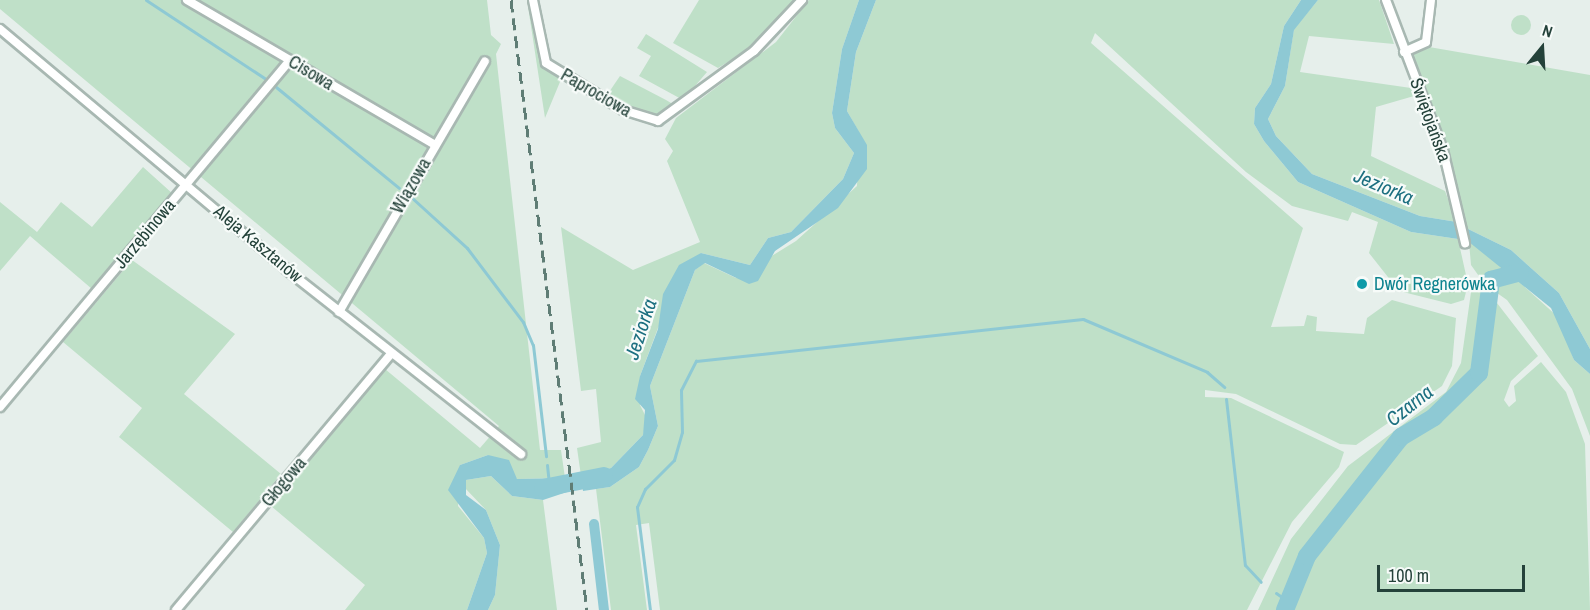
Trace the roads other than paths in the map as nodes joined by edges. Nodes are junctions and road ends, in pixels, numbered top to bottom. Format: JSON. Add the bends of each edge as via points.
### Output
{"nodes":[{"id":1,"x":187,"y":0,"type":"edge"},
{"id":2,"x":533,"y":0,"type":"edge"},
{"id":3,"x":802,"y":0,"type":"edge"},
{"id":4,"x":1386,"y":0,"type":"edge"},
{"id":5,"x":1431,"y":0,"type":"edge"},
{"id":6,"x":0,"y":29,"type":"edge"},
{"id":7,"x":1404,"y":52,"type":"junction"},
{"id":8,"x":290,"y":60,"type":"junction"},
{"id":9,"x":485,"y":62,"type":"dead end"},
{"id":10,"x":435,"y":145,"type":"junction"},
{"id":11,"x":187,"y":184,"type":"junction"},
{"id":12,"x":1465,"y":243,"type":"dead end"},
{"id":13,"x":339,"y":312,"type":"junction"},
{"id":14,"x":391,"y":354,"type":"junction"},
{"id":15,"x":0,"y":407,"type":"edge"},
{"id":16,"x":521,"y":454,"type":"dead end"},
{"id":17,"x":176,"y":610,"type":"edge"}],
"edges":[{"from":1,"to":8,"type":"street","name":"Cisowa"},
{"from":2,"to":3,"type":"street","name":"Paprociowa","via":[[546,63],[641,118],[668,118],[768,39]]},
{"from":4,"to":7,"type":"street","name":"Świętojańska"},
{"from":5,"to":7,"type":"street","via":[[1426,42]]},
{"from":6,"to":11,"type":"street","name":"Aleja Kasztanów"},
{"from":7,"to":12,"type":"street","name":"Świętojańska","via":[[1443,150]]},
{"from":8,"to":10,"type":"street","name":"Cisowa"},
{"from":8,"to":11,"type":"street","name":"Jarzębinowa"},
{"from":9,"to":10,"type":"street","name":"Wiązowa"},
{"from":10,"to":13,"type":"street","name":"Wiązowa"},
{"from":11,"to":13,"type":"street","name":"Aleja Kasztanów"},
{"from":11,"to":15,"type":"street","name":"Jarzębinowa"},
{"from":13,"to":14,"type":"street","name":"Aleja Kasztanów"},
{"from":14,"to":16,"type":"street","name":"Aleja Kasztanów"},
{"from":14,"to":17,"type":"street","name":"Głogowa"}]}
